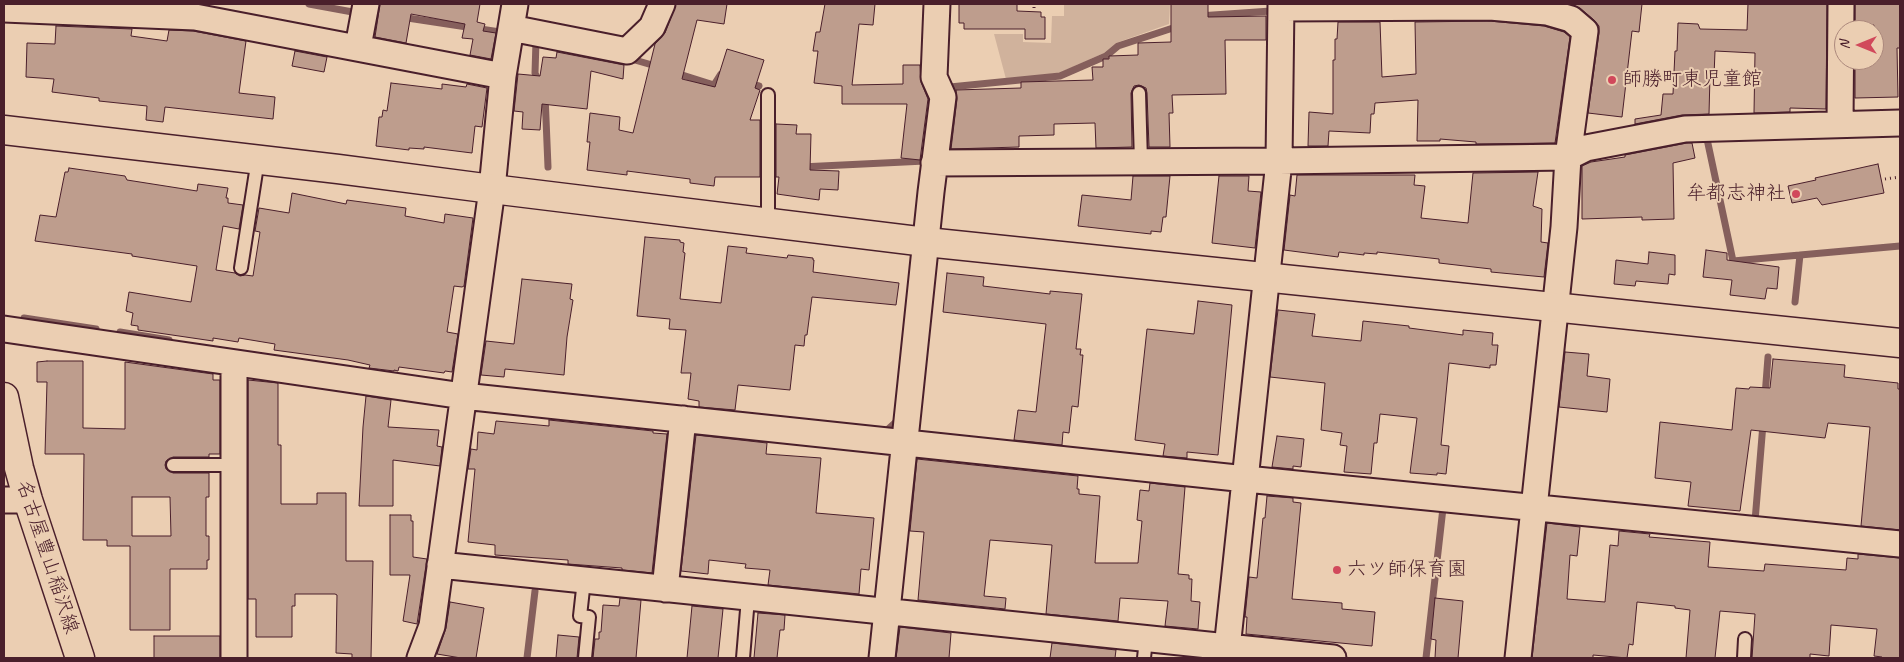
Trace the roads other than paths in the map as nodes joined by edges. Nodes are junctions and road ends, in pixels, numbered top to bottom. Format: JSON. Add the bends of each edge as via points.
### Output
{"nodes":[{"id":1,"x":366,"y":4,"type":"edge"},
{"id":2,"x":515,"y":4,"type":"edge"},
{"id":3,"x":662,"y":4,"type":"edge"},
{"id":4,"x":937,"y":4,"type":"edge"},
{"id":5,"x":1841,"y":4,"type":"edge"},
{"id":6,"x":1490,"y":5,"type":"edge"},
{"id":7,"x":1282,"y":6,"type":"edge"},
{"id":8,"x":4,"y":9,"type":"edge"},
{"id":9,"x":246,"y":14,"type":"edge"},
{"id":10,"x":511,"y":28,"type":"junction"},
{"id":11,"x":358,"y":48,"type":"junction"},
{"id":12,"x":503,"y":76,"type":"junction"},
{"id":13,"x":1139,"y":93,"type":"dead end"},
{"id":14,"x":768,"y":95,"type":"dead end"},
{"id":15,"x":1900,"y":123,"type":"edge"},
{"id":16,"x":1840,"y":124,"type":"junction"},
{"id":17,"x":4,"y":130,"type":"edge"},
{"id":18,"x":1568,"y":157,"type":"junction"},
{"id":19,"x":258,"y":160,"type":"junction"},
{"id":20,"x":1279,"y":161,"type":"junction"},
{"id":21,"x":1141,"y":162,"type":"junction"},
{"id":22,"x":934,"y":163,"type":"junction"},
{"id":23,"x":492,"y":190,"type":"junction"},
{"id":24,"x":768,"y":223,"type":"junction"},
{"id":25,"x":926,"y":242,"type":"junction"},
{"id":26,"x":241,"y":268,"type":"dead end"},
{"id":27,"x":1266,"y":278,"type":"junction"},
{"id":28,"x":1555,"y":306,"type":"junction"},
{"id":29,"x":4,"y":329,"type":"edge"},
{"id":30,"x":1900,"y":343,"type":"edge"},
{"id":31,"x":234,"y":363,"type":"junction"},
{"id":32,"x":463,"y":396,"type":"junction"},
{"id":33,"x":4,"y":397,"type":"edge"},
{"id":34,"x":683,"y":419,"type":"junction"},
{"id":35,"x":905,"y":443,"type":"junction"},
{"id":36,"x":174,"y":465,"type":"dead end"},
{"id":37,"x":234,"y":465,"type":"junction"},
{"id":38,"x":1246,"y":478,"type":"junction"},
{"id":39,"x":16,"y":500,"type":"edge"},
{"id":40,"x":1534,"y":506,"type":"junction"},
{"id":41,"x":1900,"y":544,"type":"edge"},
{"id":42,"x":440,"y":565,"type":"junction"},
{"id":43,"x":584,"y":580,"type":"junction"},
{"id":44,"x":665,"y":589,"type":"junction"},
{"id":45,"x":748,"y":598,"type":"junction"},
{"id":46,"x":887,"y":612,"type":"junction"},
{"id":47,"x":1746,"y":639,"type":"dead end"},
{"id":48,"x":1145,"y":649,"type":"edge"},
{"id":49,"x":1227,"y":653,"type":"edge"},
{"id":50,"x":80,"y":658,"type":"edge"},
{"id":51,"x":234,"y":658,"type":"edge"},
{"id":52,"x":420,"y":658,"type":"edge"},
{"id":53,"x":585,"y":658,"type":"edge"},
{"id":54,"x":743,"y":658,"type":"edge"},
{"id":55,"x":882,"y":658,"type":"edge"},
{"id":56,"x":1333,"y":658,"type":"edge"},
{"id":57,"x":1518,"y":658,"type":"edge"},
{"id":58,"x":1744,"y":658,"type":"edge"}],
"edges":[{"from":1,"to":11,"type":"street"},
{"from":2,"to":10,"type":"street"},
{"from":3,"to":10,"type":"street","via":[[652,27],[627,50]]},
{"from":4,"to":22,"type":"street","via":[[934,77],[943,97]]},
{"from":5,"to":16,"type":"street"},
{"from":6,"to":7,"type":"street"},
{"from":6,"to":18,"type":"street","via":[[1547,12],[1571,19],[1585,31]]},
{"from":7,"to":20,"type":"street"},
{"from":8,"to":9,"type":"street","via":[[195,16]]},
{"from":9,"to":11,"type":"street"},
{"from":10,"to":12,"type":"street"},
{"from":11,"to":12,"type":"street"},
{"from":12,"to":23,"type":"street"},
{"from":13,"to":21,"type":"lane"},
{"from":14,"to":24,"type":"lane"},
{"from":15,"to":16,"type":"street"},
{"from":16,"to":18,"type":"street","via":[[1686,130],[1586,148]]},
{"from":17,"to":19,"type":"street"},
{"from":18,"to":20,"type":"street"},
{"from":18,"to":28,"type":"street"},
{"from":19,"to":23,"type":"street"},
{"from":19,"to":26,"type":"lane"},
{"from":20,"to":21,"type":"street"},
{"from":20,"to":27,"type":"street"},
{"from":21,"to":22,"type":"street"},
{"from":22,"to":25,"type":"street"},
{"from":23,"to":24,"type":"street"},
{"from":23,"to":32,"type":"street"},
{"from":24,"to":25,"type":"street"},
{"from":25,"to":27,"type":"street"},
{"from":25,"to":35,"type":"street"},
{"from":27,"to":28,"type":"street"},
{"from":27,"to":38,"type":"street"},
{"from":28,"to":30,"type":"street"},
{"from":28,"to":40,"type":"street"},
{"from":29,"to":31,"type":"street"},
{"from":31,"to":32,"type":"street"},
{"from":31,"to":37,"type":"street"},
{"from":32,"to":34,"type":"street"},
{"from":32,"to":42,"type":"street"},
{"from":33,"to":39,"type":"street","name":"名古屋豊山稲沢線","via":[[19,468]]},
{"from":34,"to":35,"type":"street"},
{"from":34,"to":44,"type":"street"},
{"from":35,"to":38,"type":"street"},
{"from":35,"to":46,"type":"street"},
{"from":36,"to":37,"type":"lane"},
{"from":37,"to":51,"type":"street"},
{"from":38,"to":40,"type":"street"},
{"from":38,"to":49,"type":"street"},
{"from":39,"to":50,"type":"street","name":"名古屋豊山稲沢線"},
{"from":40,"to":41,"type":"street"},
{"from":40,"to":57,"type":"street"},
{"from":42,"to":43,"type":"street"},
{"from":42,"to":52,"type":"street","via":[[432,626]]},
{"from":43,"to":44,"type":"street"},
{"from":43,"to":53,"type":"lane","via":[[580,616],[589,617]]},
{"from":44,"to":45,"type":"street"},
{"from":45,"to":46,"type":"street"},
{"from":45,"to":54,"type":"lane"},
{"from":46,"to":48,"type":"street"},
{"from":46,"to":55,"type":"street"},
{"from":47,"to":58,"type":"lane"},
{"from":48,"to":49,"type":"street"},
{"from":49,"to":56,"type":"street"}]}
